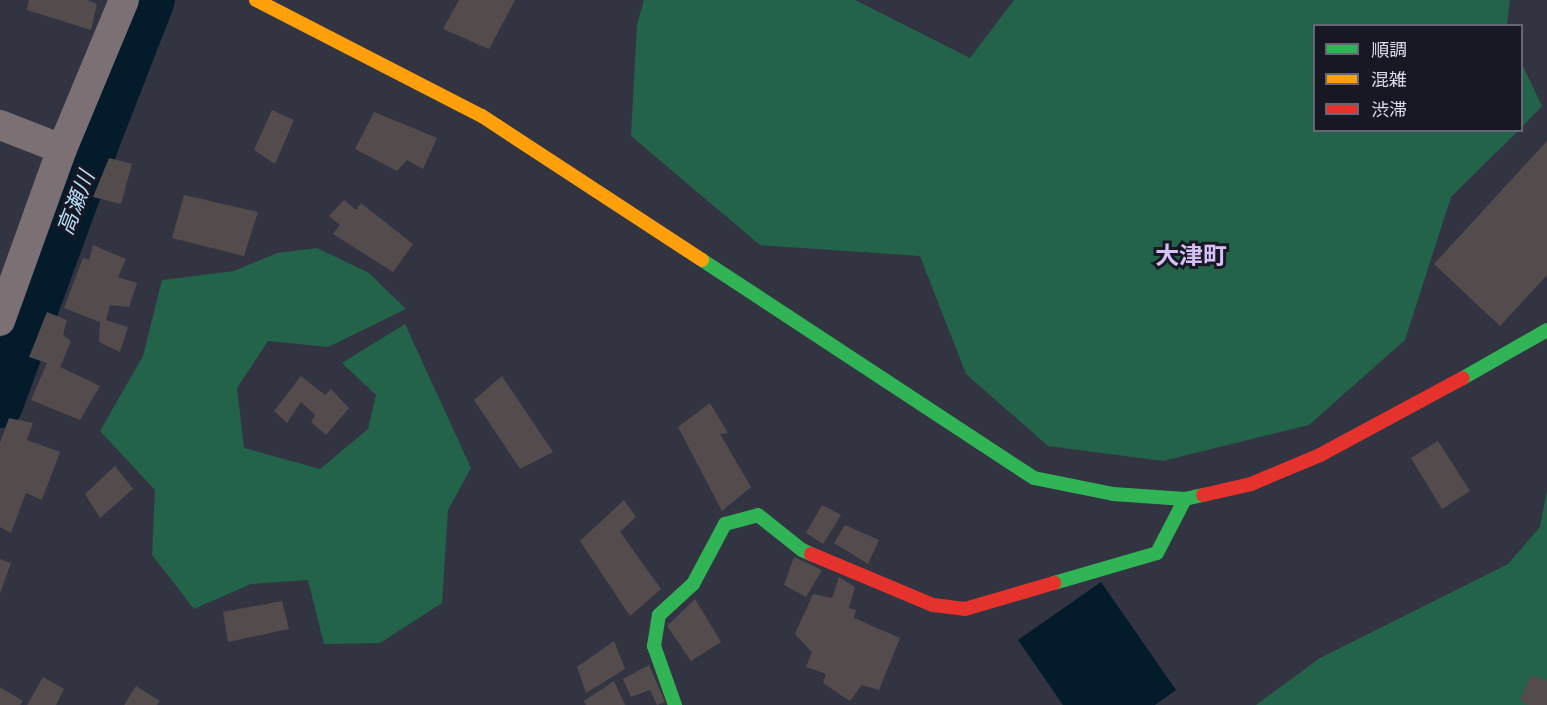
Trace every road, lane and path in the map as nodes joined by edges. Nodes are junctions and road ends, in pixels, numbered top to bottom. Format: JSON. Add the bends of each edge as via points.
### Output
{"nodes":[{"id":1,"x":124,"y":0,"type":"edge"},
{"id":2,"x":256,"y":0,"type":"edge"},
{"id":3,"x":0,"y":125,"type":"edge"},
{"id":4,"x":62,"y":149,"type":"junction"},
{"id":5,"x":0,"y":321,"type":"edge"},
{"id":6,"x":1547,"y":330,"type":"edge"},
{"id":7,"x":1185,"y":499,"type":"junction"},
{"id":8,"x":675,"y":705,"type":"edge"}],
"edges":[{"from":1,"to":4,"type":"street"},
{"from":2,"to":7,"type":"street","via":[[482,116],[1034,478],[1113,494]]},
{"from":3,"to":4,"type":"street"},
{"from":4,"to":5,"type":"street"},
{"from":6,"to":7,"type":"street","via":[[1428,399],[1320,455],[1251,484]]},
{"from":7,"to":8,"type":"street","via":[[1157,553],[965,609],[933,605],[802,550],[758,515],[724,524],[693,584],[659,615],[654,646]]}]}
